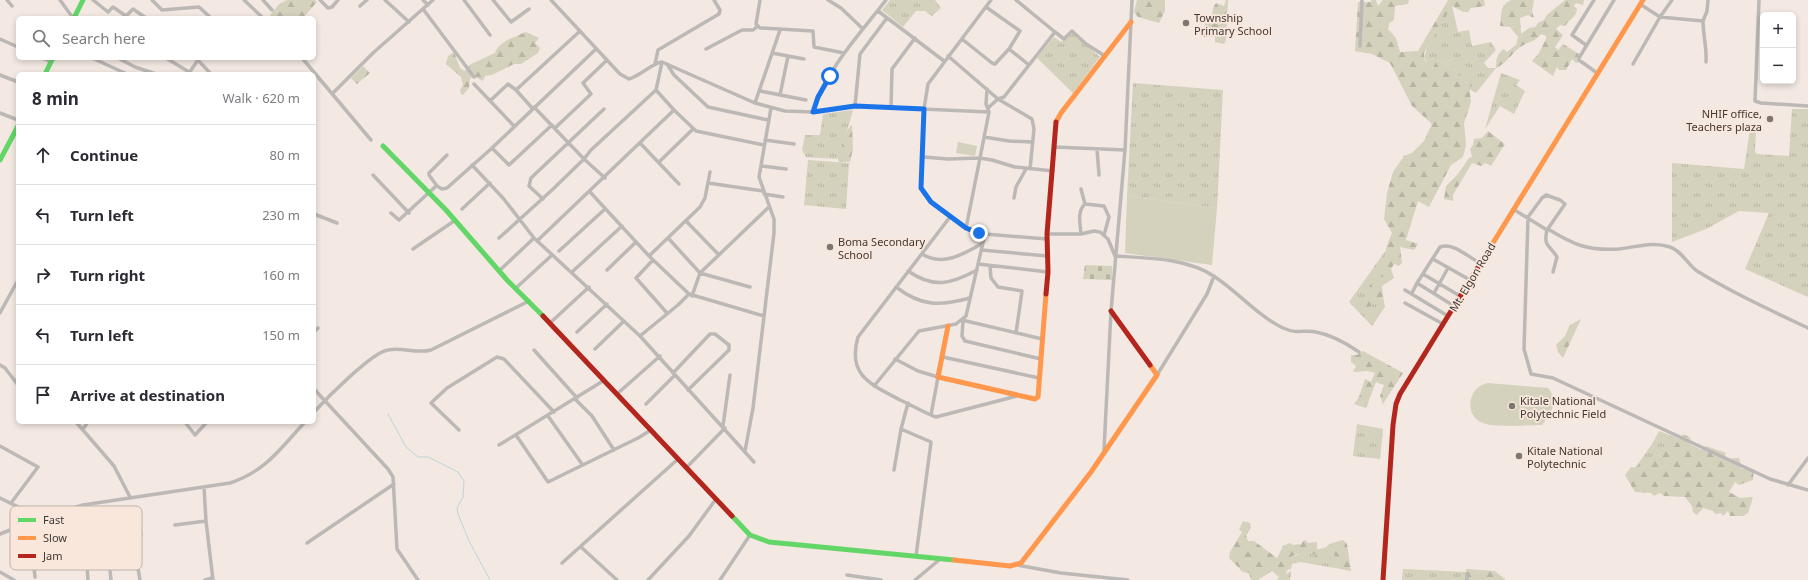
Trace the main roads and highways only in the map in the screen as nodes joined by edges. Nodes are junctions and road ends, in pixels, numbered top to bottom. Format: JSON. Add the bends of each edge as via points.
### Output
{"nodes":[{"id":1,"x":83,"y":0,"type":"edge"},
{"id":2,"x":1641,"y":2,"type":"edge"},
{"id":3,"x":74,"y":16,"type":"edge"},
{"id":4,"x":1131,"y":22,"type":"road end"},
{"id":5,"x":52,"y":60,"type":"edge"},
{"id":6,"x":46,"y":72,"type":"edge"},
{"id":7,"x":16,"y":130,"type":"edge"},
{"id":8,"x":383,"y":146,"type":"dead end"},
{"id":9,"x":0,"y":160,"type":"edge"},
{"id":10,"x":1111,"y":311,"type":"road end"},
{"id":11,"x":948,"y":326,"type":"road end"},
{"id":12,"x":1384,"y":580,"type":"edge"}],
"edges":[{"from":1,"to":3,"type":"main road"},
{"from":2,"to":12,"type":"main road","name":"Mt. Elgon Road","via":[[1396,404]]},
{"from":4,"to":11,"type":"main road","via":[[1057,119],[1037,399],[938,376]]},
{"from":5,"to":6,"type":"main road"},
{"from":7,"to":9,"type":"main road"},
{"from":8,"to":10,"type":"main road","via":[[750,535],[769,542],[939,560],[1017,565],[1024,560],[1090,472],[1157,375]]}]}
